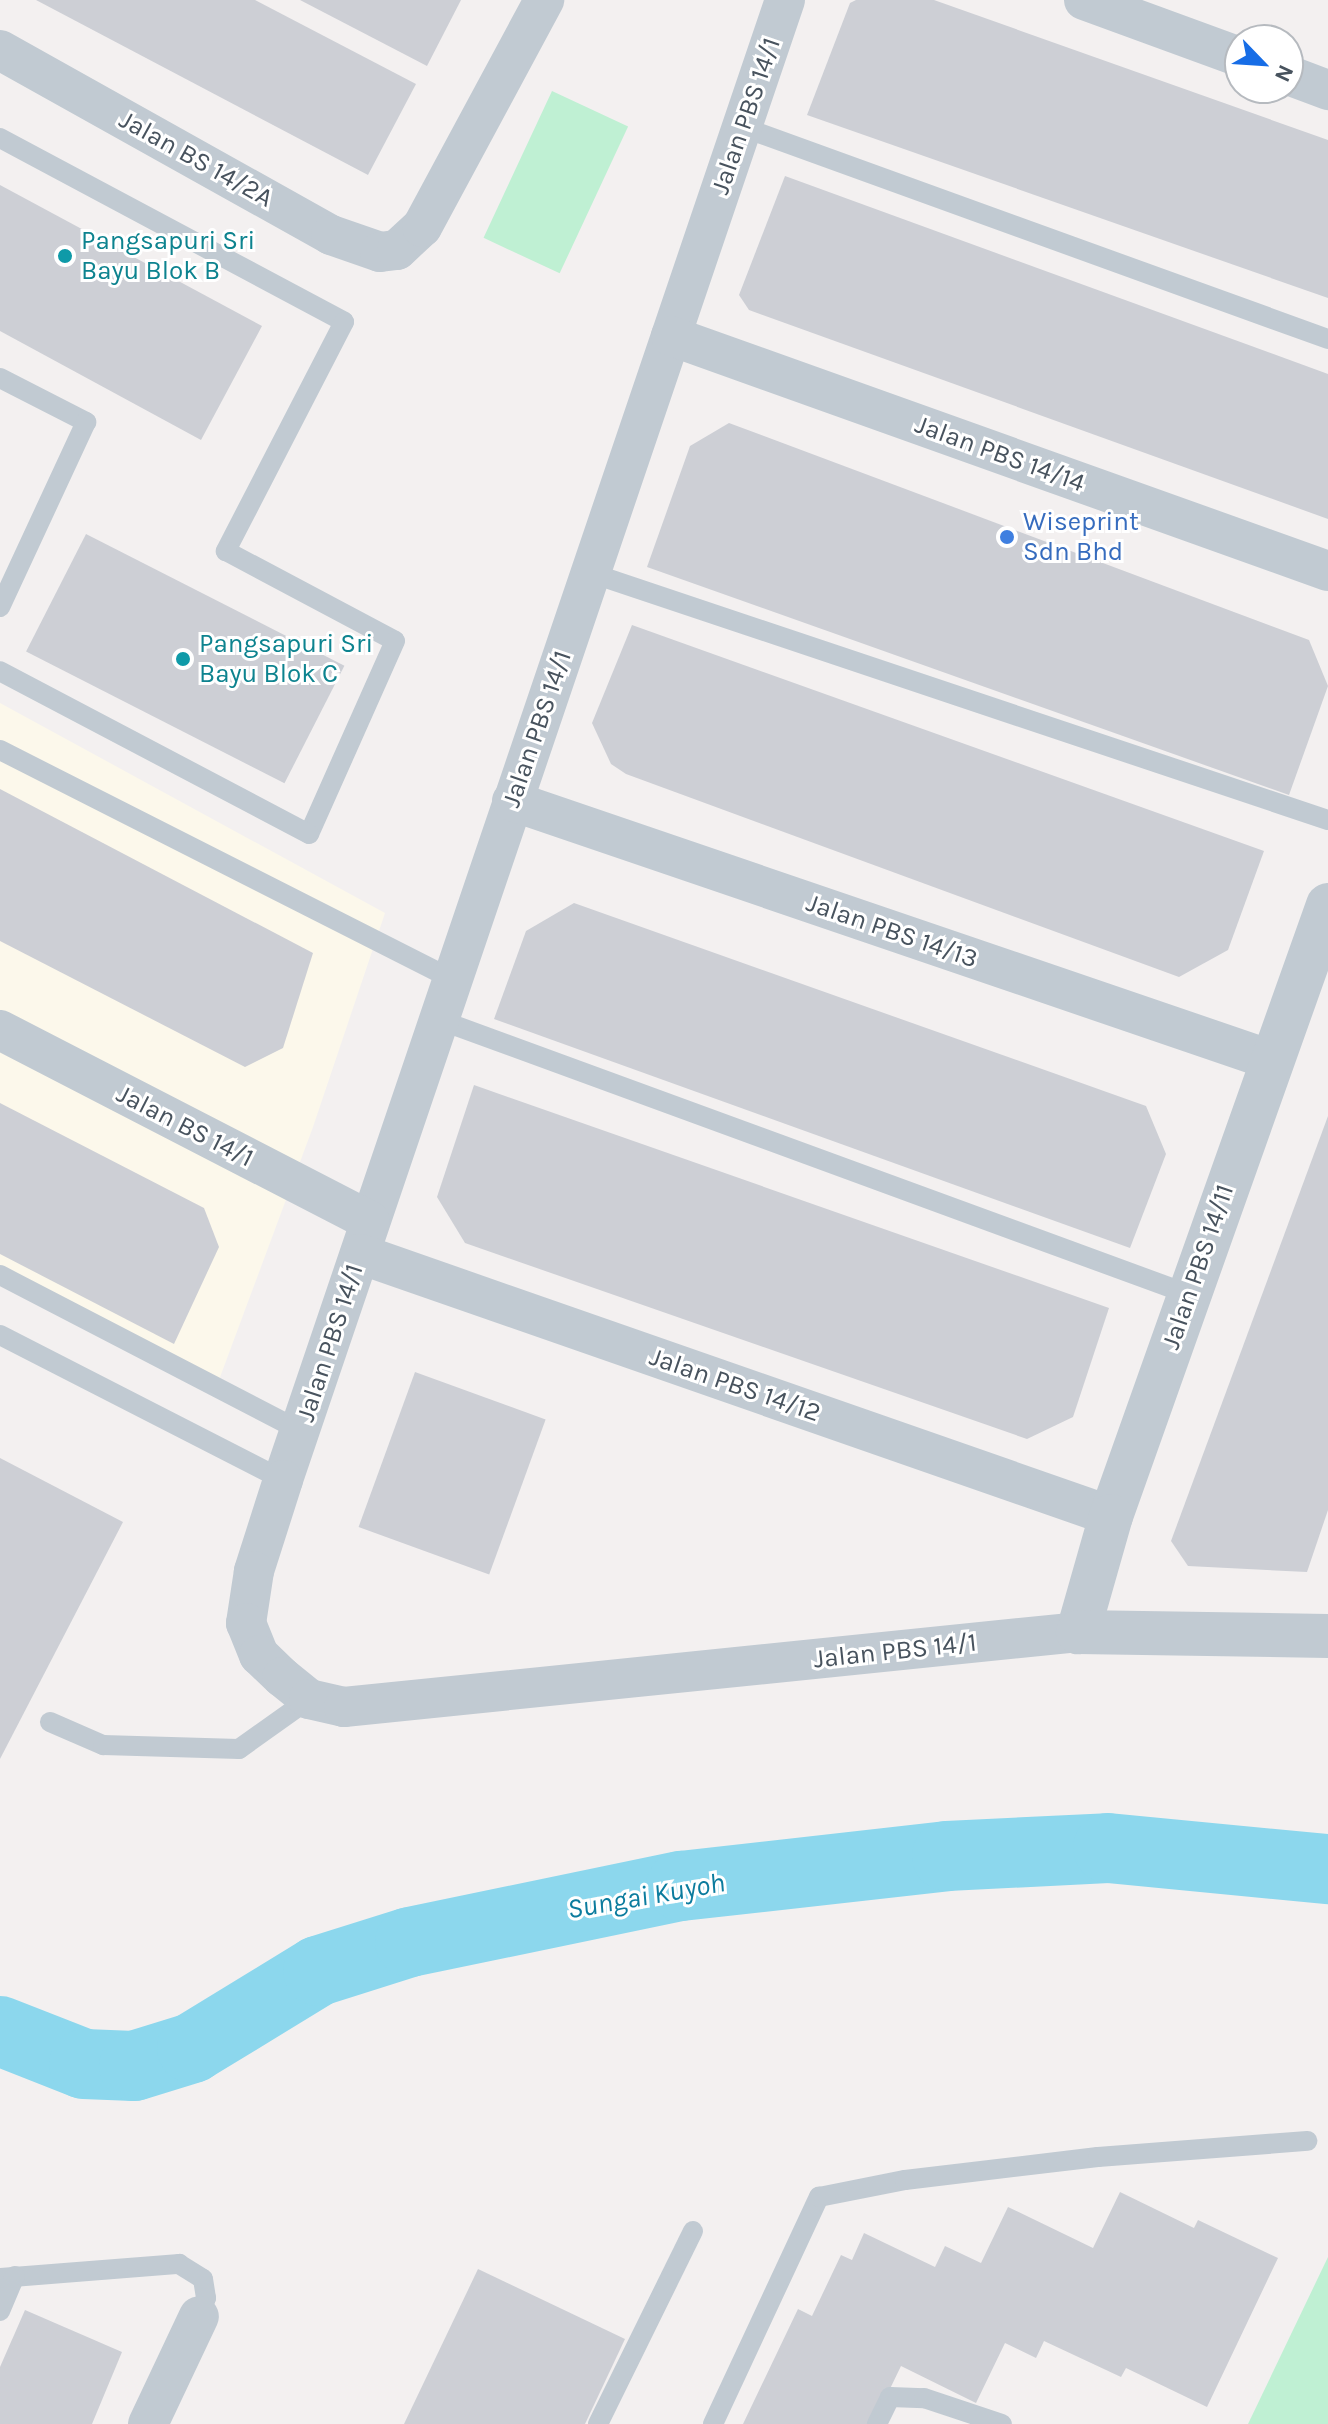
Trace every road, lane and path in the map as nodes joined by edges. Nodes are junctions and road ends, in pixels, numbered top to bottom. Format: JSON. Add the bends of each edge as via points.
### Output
{"nodes":[{"id":1,"x":544,"y":0,"type":"edge"},
{"id":2,"x":785,"y":0,"type":"edge"},
{"id":3,"x":1084,"y":0,"type":"edge"},
{"id":4,"x":0,"y":50,"type":"edge"},
{"id":5,"x":1224,"y":51,"type":"edge"},
{"id":6,"x":1304,"y":81,"type":"edge"},
{"id":7,"x":1328,"y":90,"type":"edge"},
{"id":8,"x":742,"y":127,"type":"junction"},
{"id":9,"x":0,"y":138,"type":"edge"},
{"id":10,"x":671,"y":336,"type":"junction"},
{"id":11,"x":1328,"y":339,"type":"edge"},
{"id":12,"x":0,"y":378,"type":"edge"},
{"id":13,"x":1328,"y":571,"type":"edge"},
{"id":14,"x":591,"y":573,"type":"junction"},
{"id":15,"x":0,"y":607,"type":"edge"},
{"id":16,"x":0,"y":671,"type":"edge"},
{"id":17,"x":0,"y":750,"type":"edge"},
{"id":18,"x":512,"y":801,"type":"junction"},
{"id":19,"x":1328,"y":820,"type":"edge"},
{"id":20,"x":1328,"y":906,"type":"edge"},
{"id":21,"x":454,"y":980,"type":"junction"},
{"id":22,"x":440,"y":1020,"type":"junction"},
{"id":23,"x":0,"y":1030,"type":"edge"},
{"id":24,"x":1271,"y":1060,"type":"junction"},
{"id":25,"x":365,"y":1238,"type":"junction"},
{"id":26,"x":0,"y":1275,"type":"edge"},
{"id":27,"x":1188,"y":1294,"type":"junction"},
{"id":28,"x":0,"y":1335,"type":"edge"},
{"id":29,"x":301,"y":1431,"type":"junction"},
{"id":30,"x":283,"y":1480,"type":"junction"},
{"id":31,"x":1111,"y":1516,"type":"junction"},
{"id":32,"x":1325,"y":1628,"type":"edge"},
{"id":33,"x":1078,"y":1632,"type":"junction"},
{"id":34,"x":309,"y":1699,"type":"junction"},
{"id":35,"x":50,"y":1722,"type":"dead end"},
{"id":36,"x":1307,"y":2141,"type":"dead end"},
{"id":37,"x":693,"y":2231,"type":"dead end"},
{"id":38,"x":8,"y":2277,"type":"edge"},
{"id":39,"x":0,"y":2311,"type":"edge"},
{"id":40,"x":199,"y":2316,"type":"joint"},
{"id":41,"x":148,"y":2424,"type":"edge"},
{"id":42,"x":598,"y":2424,"type":"edge"},
{"id":43,"x":713,"y":2424,"type":"edge"},
{"id":44,"x":877,"y":2424,"type":"edge"},
{"id":45,"x":1002,"y":2424,"type":"edge"}],
"edges":[{"from":1,"to":4,"type":"street","name":"Jalan BS 14/2A","via":[[422,227],[397,250],[380,252],[331,235]]},
{"from":2,"to":8,"type":"street","name":"Jalan PBS 14/1"},
{"from":3,"to":5,"type":"street"},
{"from":6,"to":7,"type":"street"},
{"from":8,"to":10,"type":"street","name":"Jalan PBS 14/1"},
{"from":8,"to":11,"type":"lane"},
{"from":9,"to":16,"type":"lane","via":[[344,322],[226,551],[395,641],[309,834]]},
{"from":10,"to":13,"type":"street","name":"Jalan PBS 14/14"},
{"from":10,"to":14,"type":"street","name":"Jalan PBS 14/1"},
{"from":12,"to":15,"type":"lane","via":[[86,422]]},
{"from":14,"to":18,"type":"street","name":"Jalan PBS 14/1"},
{"from":14,"to":19,"type":"lane"},
{"from":17,"to":21,"type":"lane"},
{"from":18,"to":21,"type":"street","name":"Jalan PBS 14/1"},
{"from":18,"to":24,"type":"street","name":"Jalan PBS 14/13"},
{"from":20,"to":24,"type":"street","name":"Jalan PBS 14/11"},
{"from":21,"to":22,"type":"street","name":"Jalan PBS 14/1"},
{"from":22,"to":25,"type":"street","name":"Jalan PBS 14/1"},
{"from":22,"to":27,"type":"lane"},
{"from":23,"to":25,"type":"street","name":"Jalan BS 14/1"},
{"from":24,"to":27,"type":"street","name":"Jalan PBS 14/11"},
{"from":25,"to":29,"type":"street","name":"Jalan PBS 14/1"},
{"from":25,"to":31,"type":"street","name":"Jalan PBS 14/12"},
{"from":26,"to":29,"type":"lane"},
{"from":27,"to":31,"type":"street","name":"Jalan PBS 14/11"},
{"from":28,"to":30,"type":"lane"},
{"from":29,"to":30,"type":"street","name":"Jalan PBS 14/1"},
{"from":30,"to":34,"type":"street","name":"Jalan PBS 14/1","via":[[254,1571],[246,1623],[259,1655]]},
{"from":31,"to":33,"type":"street","name":"Jalan PBS 14/11"},
{"from":32,"to":33,"type":"street","name":"Jalan PBS 14/1"},
{"from":33,"to":34,"type":"street","name":"Jalan PBS 14/1","via":[[344,1707]]},
{"from":34,"to":35,"type":"lane","via":[[239,1749],[103,1745]]},
{"from":36,"to":43,"type":"lane","via":[[1098,2157],[905,2180],[819,2197]]},
{"from":37,"to":42,"type":"lane"},
{"from":38,"to":39,"type":"lane"},
{"from":38,"to":40,"type":"lane","via":[[179,2264],[203,2279],[206,2298]]},
{"from":40,"to":41,"type":"street"},
{"from":44,"to":45,"type":"lane","via":[[890,2397],[924,2398]]}]}
